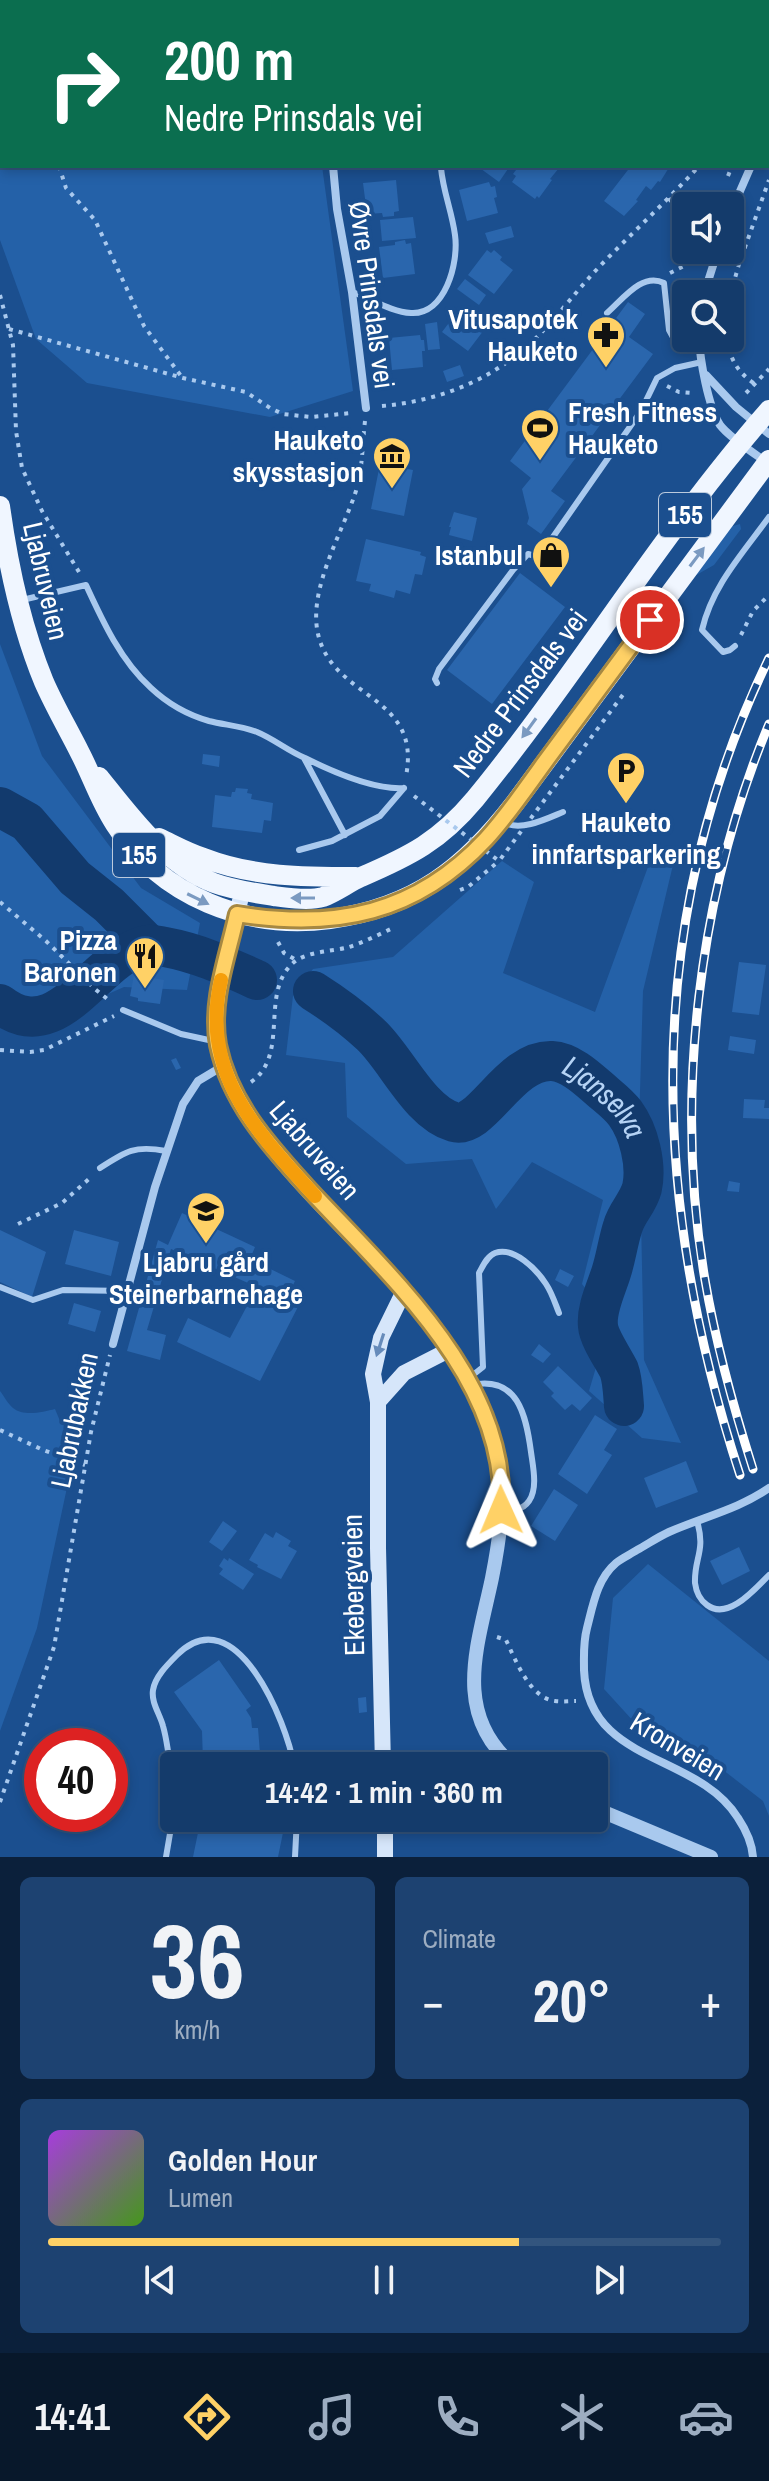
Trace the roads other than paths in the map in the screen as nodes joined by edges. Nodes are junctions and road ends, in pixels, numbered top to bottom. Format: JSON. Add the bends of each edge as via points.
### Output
{"nodes":[{"id":1,"x":333,"y":168,"type":"edge"},
{"id":2,"x":443,"y":168,"type":"edge"},
{"id":3,"x":750,"y":168,"type":"edge"},
{"id":4,"x":740,"y":192,"type":"edge"},
{"id":5,"x":352,"y":292,"type":"junction"},
{"id":6,"x":607,"y":313,"type":"dead end"},
{"id":7,"x":672,"y":336,"type":"edge"},
{"id":8,"x":701,"y":352,"type":"edge"},
{"id":9,"x":702,"y":362,"type":"junction"},
{"id":10,"x":706,"y":374,"type":"junction"},
{"id":11,"x":366,"y":410,"type":"road end"},
{"id":12,"x":765,"y":423,"type":"edge"},
{"id":13,"x":741,"y":443,"type":"junction"},
{"id":14,"x":768,"y":463,"type":"edge"},
{"id":15,"x":0,"y":506,"type":"edge"},
{"id":16,"x":769,"y":517,"type":"edge"},
{"id":17,"x":19,"y":601,"type":"junction"},
{"id":18,"x":735,"y":646,"type":"road end"},
{"id":19,"x":437,"y":683,"type":"dead end"},
{"id":20,"x":81,"y":755,"type":"junction"},
{"id":21,"x":304,"y":758,"type":"junction"},
{"id":22,"x":563,"y":812,"type":"dead end"},
{"id":23,"x":501,"y":821,"type":"junction"},
{"id":24,"x":147,"y":833,"type":"junction"},
{"id":25,"x":345,"y":835,"type":"junction"},
{"id":26,"x":299,"y":850,"type":"dead end"},
{"id":27,"x":360,"y":877,"type":"junction"},
{"id":28,"x":242,"y":890,"type":"junction"},
{"id":29,"x":237,"y":914,"type":"junction"},
{"id":30,"x":123,"y":1010,"type":"road end"},
{"id":31,"x":218,"y":1042,"type":"junction"},
{"id":32,"x":224,"y":1066,"type":"junction"},
{"id":33,"x":166,"y":1151,"type":"junction"},
{"id":34,"x":100,"y":1168,"type":"road end"},
{"id":35,"x":0,"y":1287,"type":"edge"},
{"id":36,"x":127,"y":1291,"type":"junction"},
{"id":37,"x":404,"y":1291,"type":"junction"},
{"id":38,"x":559,"y":1313,"type":"dead end"},
{"id":39,"x":113,"y":1344,"type":"road end"},
{"id":40,"x":449,"y":1350,"type":"junction"},
{"id":41,"x":469,"y":1382,"type":"junction"},
{"id":42,"x":378,"y":1402,"type":"junction"},
{"id":43,"x":769,"y":1488,"type":"edge"},
{"id":44,"x":501,"y":1510,"type":"junction"},
{"id":45,"x":697,"y":1521,"type":"junction"},
{"id":46,"x":769,"y":1575,"type":"edge"},
{"id":47,"x":168,"y":1752,"type":"edge"},
{"id":48,"x":290,"y":1752,"type":"edge"},
{"id":49,"x":383,"y":1752,"type":"edge"},
{"id":50,"x":501,"y":1752,"type":"edge"},
{"id":51,"x":608,"y":1814,"type":"edge"},
{"id":52,"x":170,"y":1832,"type":"edge"},
{"id":53,"x":296,"y":1832,"type":"edge"},
{"id":54,"x":385,"y":1832,"type":"edge"},
{"id":55,"x":166,"y":1857,"type":"edge"},
{"id":56,"x":295,"y":1857,"type":"edge"},
{"id":57,"x":385,"y":1857,"type":"edge"},
{"id":58,"x":711,"y":1857,"type":"edge"},
{"id":59,"x":753,"y":1857,"type":"edge"}],
"edges":[{"from":1,"to":5,"type":"street","name":"Øvre Prinsdals vei"},
{"from":2,"to":5,"type":"lane","via":[[443,190],[456,236],[439,300],[424,311],[405,313]]},
{"from":3,"to":4,"type":"street"},
{"from":5,"to":11,"type":"street","name":"Øvre Prinsdals vei"},
{"from":6,"to":7,"type":"lane","via":[[640,283],[660,280]]},
{"from":8,"to":9,"type":"street"},
{"from":9,"to":10,"type":"street"},
{"from":9,"to":19,"type":"lane","via":[[667,370],[656,381],[641,411],[539,557],[528,554],[513,570],[439,669]]},
{"from":10,"to":12,"type":"street","via":[[736,407]]},
{"from":10,"to":13,"type":"street","via":[[721,425]]},
{"from":12,"to":13,"type":"main road","name":"Nedre Prinsdals vei","number":"155"},
{"from":13,"to":14,"type":"street"},
{"from":13,"to":27,"type":"main road","name":"Nedre Prinsdals vei","number":"155","one_way":true,"via":[[464,812],[426,846]]},
{"from":23,"to":14,"type":"main road","number":"155","one_way":true},
{"from":15,"to":17,"type":"main road","name":"Ljabruveien","number":"155"},
{"from":16,"to":18,"type":"lane","via":[[706,612],[702,630],[711,641],[723,652]]},
{"from":17,"to":20,"type":"main road","name":"Ljabruveien","number":"155","via":[[44,683]]},
{"from":17,"to":21,"type":"lane","via":[[86,585],[118,647],[152,689],[184,711],[253,730]]},
{"from":20,"to":24,"type":"main road","name":"Ljabruveien","number":"155"},
{"from":20,"to":29,"type":"main road","name":"Ljabruveien","number":"155","one_way":true,"via":[[115,824],[141,858],[186,894]]},
{"from":21,"to":25,"type":"lane"},
{"from":21,"to":25,"type":"lane","via":[[387,789],[404,788],[380,816]]},
{"from":22,"to":23,"type":"lane","via":[[513,826]]},
{"from":23,"to":29,"type":"main road","number":"155","via":[[447,875],[378,910],[317,921]]},
{"from":24,"to":27,"type":"main road","name":"Ljabruveien","number":"155","via":[[242,869],[297,877]]},
{"from":24,"to":28,"type":"main road","name":"Ljabruveien","number":"155","via":[[193,873]]},
{"from":25,"to":26,"type":"lane"},
{"from":27,"to":28,"type":"main road","name":"Nedre Prinsdals vei","number":"155","one_way":true,"via":[[321,898]]},
{"from":28,"to":29,"type":"main road","name":"Ljabruveien"},
{"from":29,"to":31,"type":"main road","name":"Ljabruveien","via":[[220,984]]},
{"from":30,"to":31,"type":"lane","via":[[181,1034]]},
{"from":31,"to":32,"type":"main road","name":"Ljabruveien"},
{"from":32,"to":33,"type":"street","name":"Ljabrubakken","via":[[192,1087]]},
{"from":32,"to":37,"type":"main road","name":"Ljabruveien","via":[[260,1133]]},
{"from":33,"to":34,"type":"lane","via":[[128,1150]]},
{"from":33,"to":36,"type":"street","name":"Ljabrubakken"},
{"from":35,"to":36,"type":"lane","via":[[33,1300],[63,1290]]},
{"from":36,"to":39,"type":"street","name":"Ljabrubakken"},
{"from":37,"to":40,"type":"main road","name":"Ljabruveien"},
{"from":37,"to":42,"type":"main road","name":"Ekebergveien","one_way":true,"via":[[375,1361]]},
{"from":38,"to":41,"type":"lane","via":[[537,1272],[508,1252],[494,1253],[479,1273],[483,1367]]},
{"from":40,"to":41,"type":"street","name":"Ljabruveien"},
{"from":40,"to":42,"type":"main road","via":[[404,1373]]},
{"from":41,"to":44,"type":"street","name":"Ljabruveien","via":[[498,1457]]},
{"from":41,"to":44,"type":"lane","via":[[492,1382],[507,1391],[528,1428],[534,1471],[531,1497],[519,1509]]},
{"from":42,"to":49,"type":"main road","name":"Ekebergveien"},
{"from":43,"to":45,"type":"street","name":"Kronveien"},
{"from":44,"to":50,"type":"street","name":"Ljabruveien","via":[[473,1686],[477,1710]]},
{"from":45,"to":46,"type":"lane","via":[[702,1543],[695,1584],[704,1603],[728,1607]]},
{"from":45,"to":59,"type":"street","name":"Kronveien","via":[[617,1562],[607,1573],[583,1643],[585,1686],[606,1727],[622,1741],[725,1799],[743,1826]]},
{"from":47,"to":48,"type":"lane","via":[[153,1691],[169,1663],[198,1641],[215,1641],[245,1659],[269,1693]]},
{"from":51,"to":58,"type":"street"},
{"from":52,"to":55,"type":"lane"},
{"from":53,"to":56,"type":"lane"},
{"from":54,"to":57,"type":"main road"}]}
